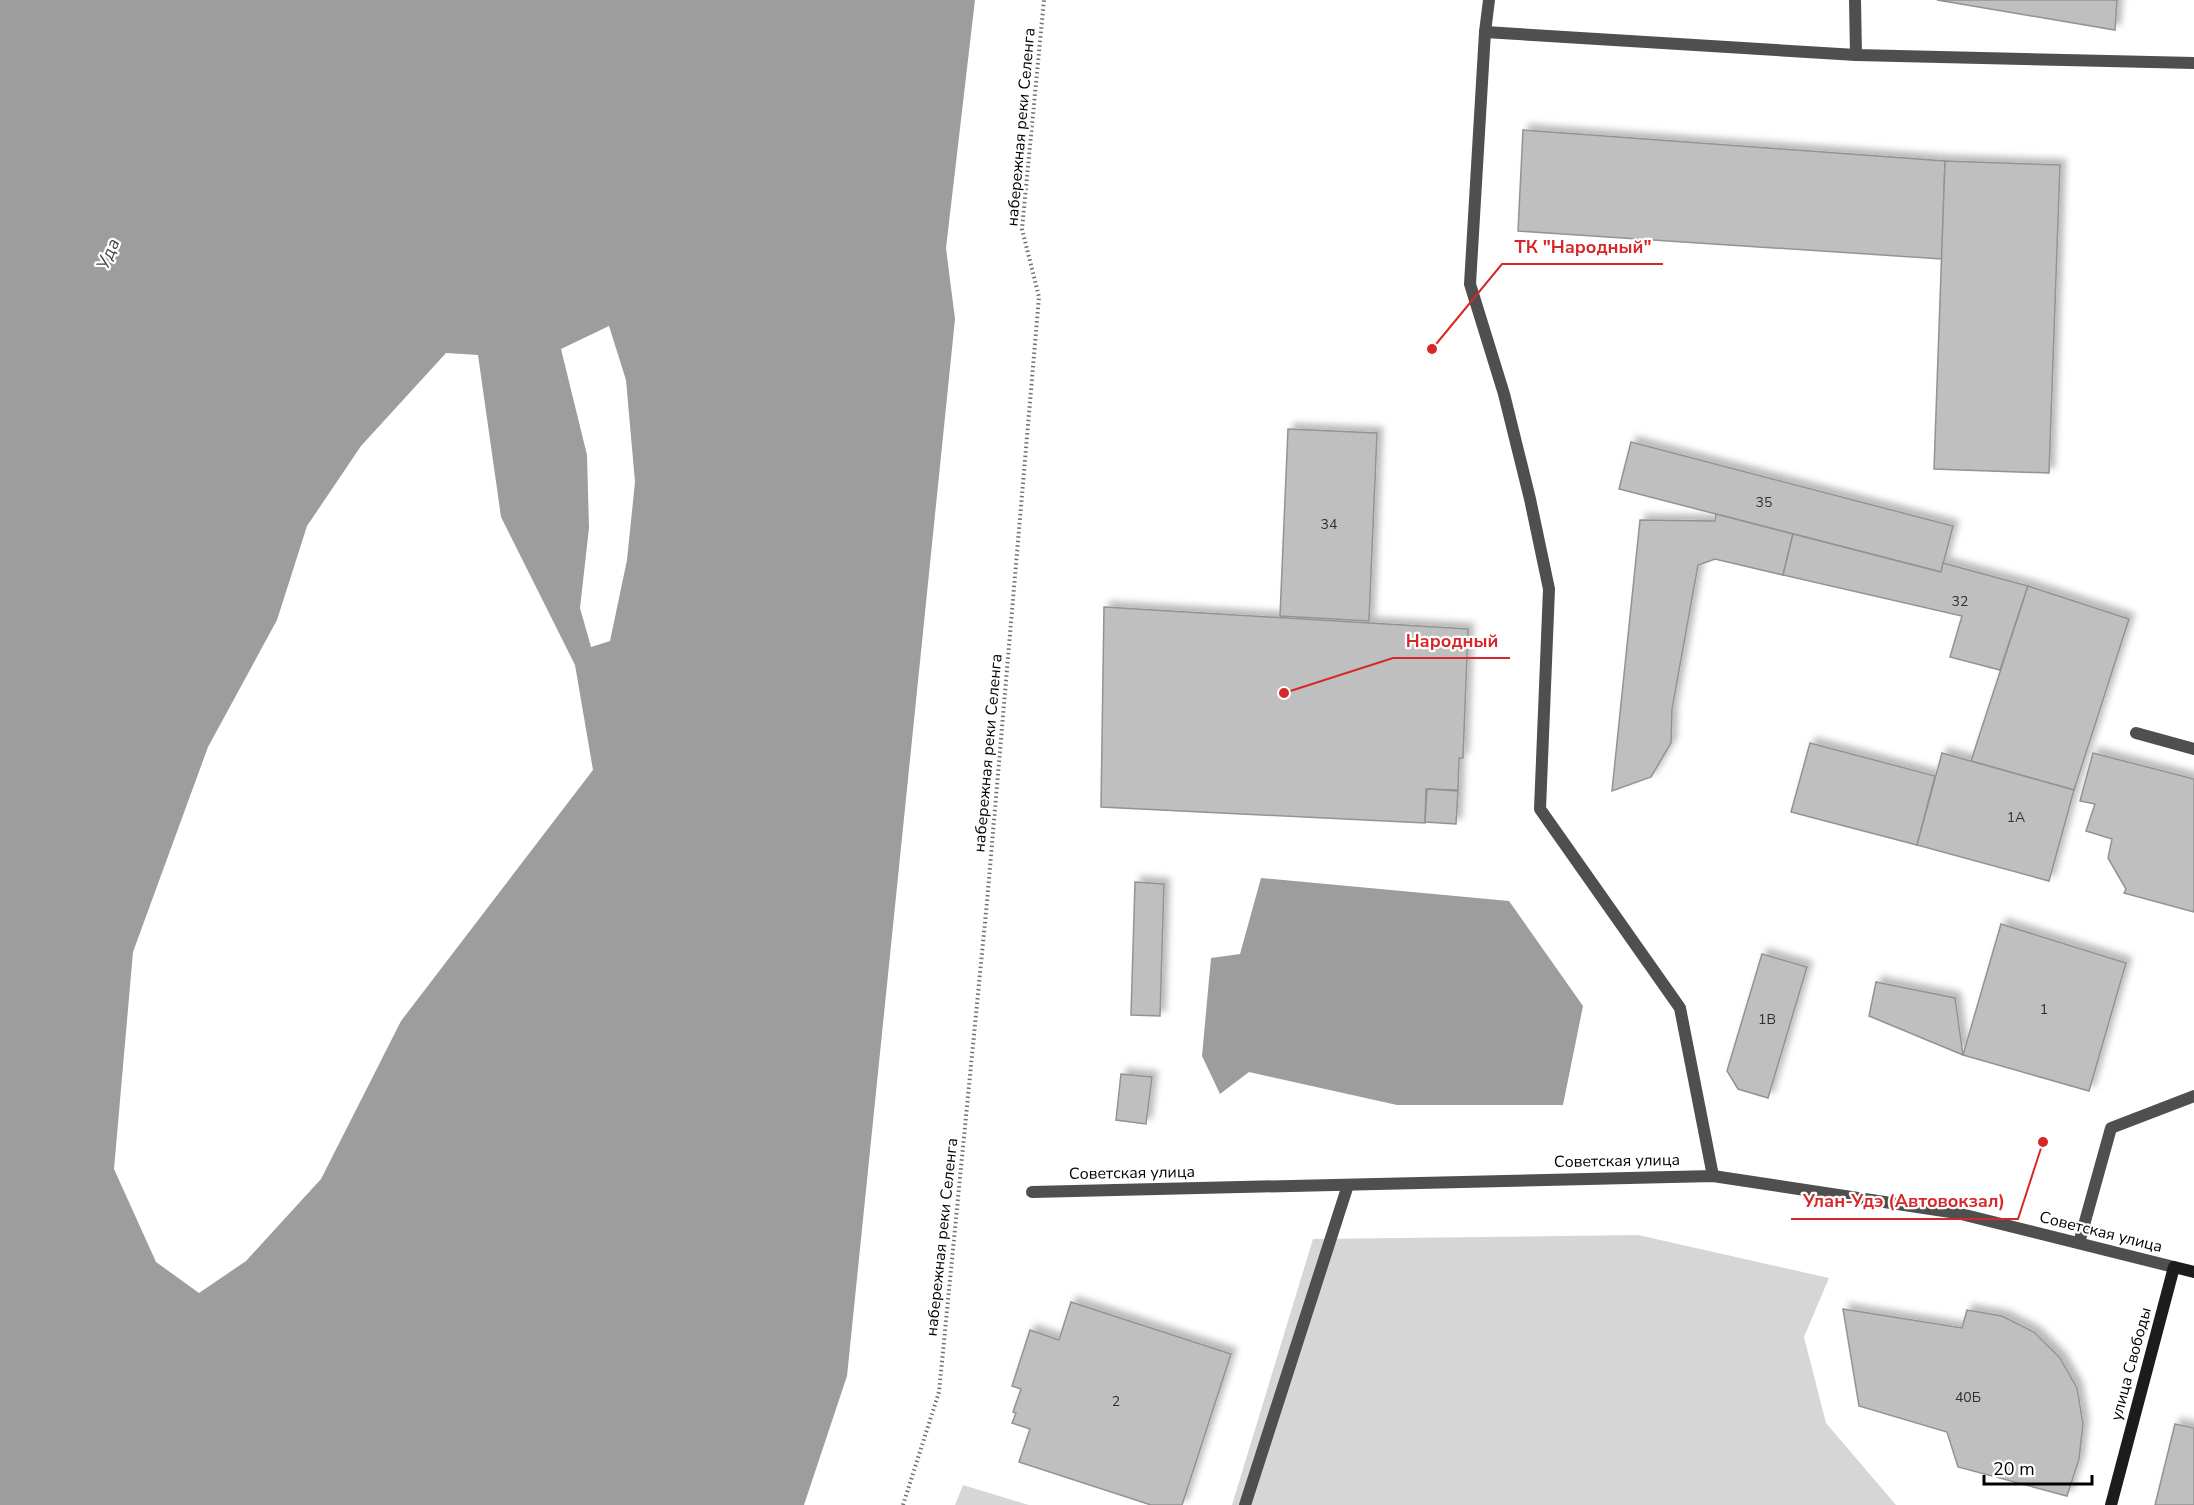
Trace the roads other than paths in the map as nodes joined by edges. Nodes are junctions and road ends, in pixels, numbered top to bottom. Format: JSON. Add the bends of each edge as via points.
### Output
{"nodes":[{"id":1,"x":1480,"y":0,"type":"edge"},
{"id":2,"x":1489,"y":0,"type":"edge"},
{"id":3,"x":1856,"y":0,"type":"edge"},
{"id":4,"x":1485,"y":32,"type":"junction"},
{"id":5,"x":1856,"y":55,"type":"junction"},
{"id":6,"x":2194,"y":63,"type":"edge"},
{"id":7,"x":2136,"y":733,"type":"dead end"},
{"id":8,"x":2194,"y":749,"type":"edge"},
{"id":9,"x":2194,"y":1096,"type":"edge"},
{"id":10,"x":1713,"y":1176,"type":"junction"},
{"id":11,"x":1348,"y":1185,"type":"junction"},
{"id":12,"x":1032,"y":1192,"type":"dead end"},
{"id":13,"x":2079,"y":1243,"type":"junction"},
{"id":14,"x":2174,"y":1267,"type":"junction"},
{"id":15,"x":2194,"y":1272,"type":"edge"},
{"id":16,"x":1245,"y":1505,"type":"edge"},
{"id":17,"x":2110,"y":1505,"type":"edge"}],
"edges":[{"from":1,"to":4,"type":"street"},
{"from":2,"to":4,"type":"street"},
{"from":3,"to":5,"type":"street"},
{"from":4,"to":5,"type":"street"},
{"from":4,"to":10,"type":"street","via":[[1470,284],[1504,394],[1550,589],[1540,809],[1680,1008]]},
{"from":5,"to":6,"type":"street"},
{"from":7,"to":8,"type":"street"},
{"from":9,"to":13,"type":"street","via":[[2111,1128]]},
{"from":10,"to":11,"type":"street","name":"Советская улица"},
{"from":10,"to":13,"type":"street","name":"Советская улица","via":[[1957,1214]]},
{"from":11,"to":12,"type":"street","name":"Советская улица"},
{"from":11,"to":16,"type":"street"},
{"from":13,"to":14,"type":"street","name":"Советская улица"},
{"from":14,"to":15,"type":"main road","name":"Советская улица"},
{"from":14,"to":17,"type":"main road","name":"улица Свободы"}]}
